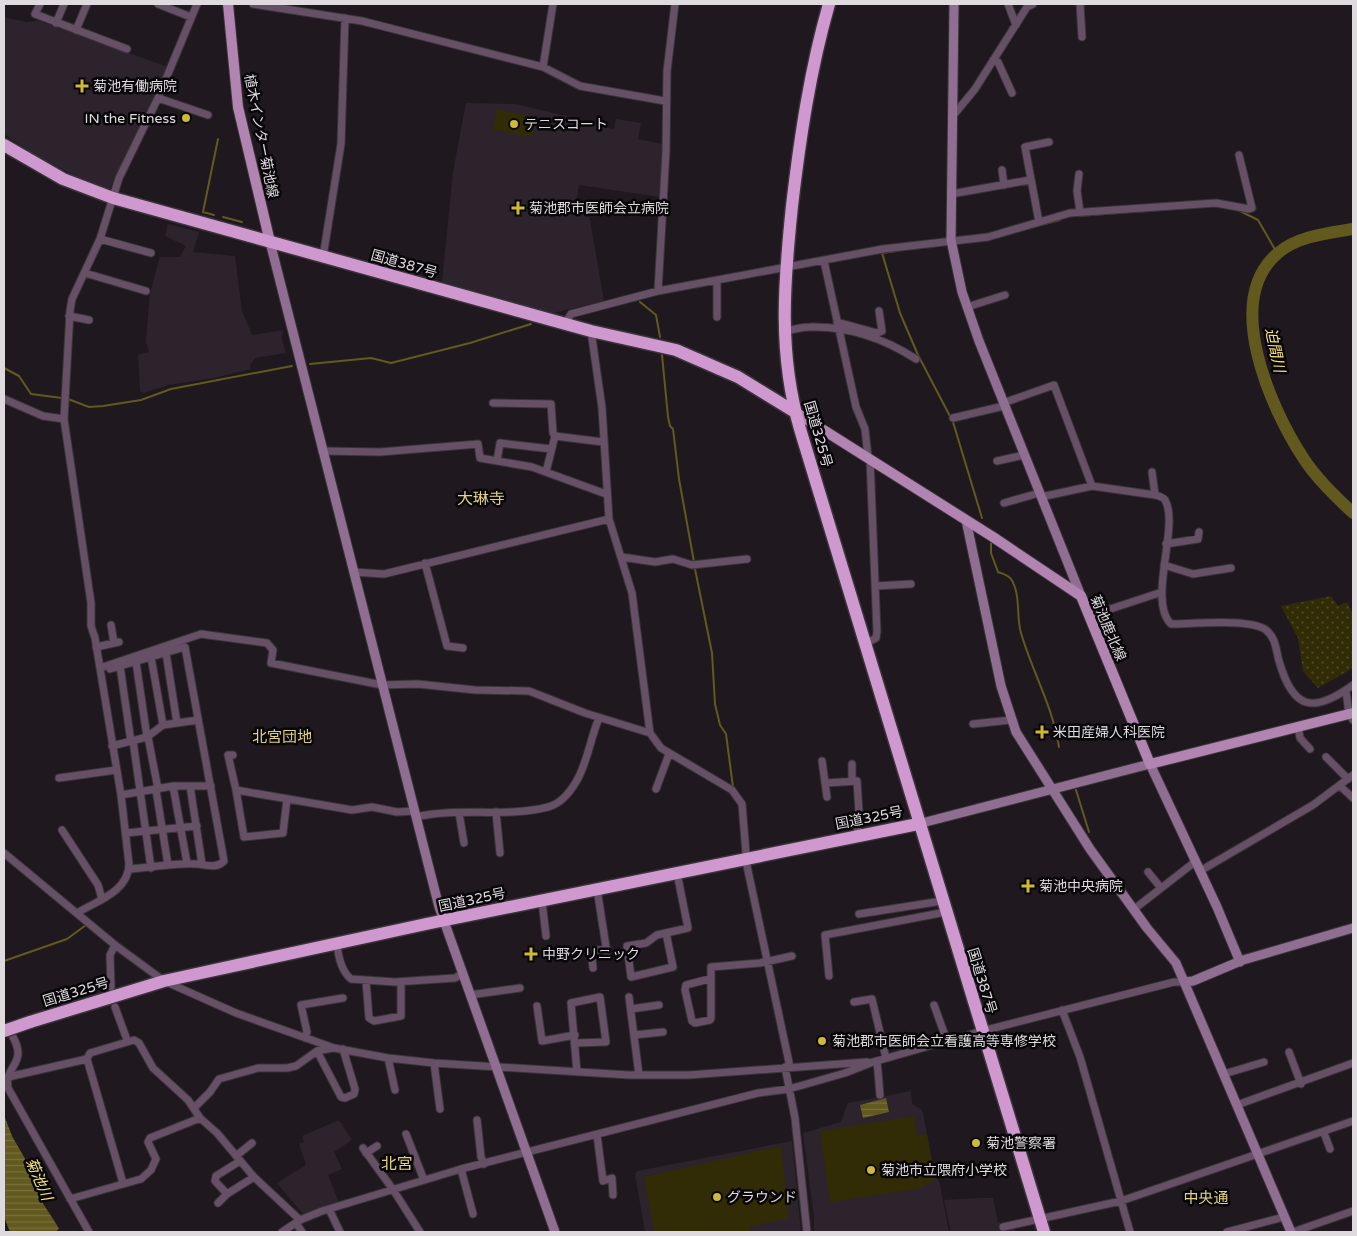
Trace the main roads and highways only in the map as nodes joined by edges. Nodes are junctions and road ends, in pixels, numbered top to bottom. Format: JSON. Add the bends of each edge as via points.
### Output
{"nodes":[{"id":1,"x":228,"y":4,"type":"edge"},
{"id":2,"x":830,"y":4,"type":"edge"},
{"id":3,"x":4,"y":145,"type":"edge"},
{"id":4,"x":270,"y":242,"type":"junction"},
{"id":5,"x":795,"y":412,"type":"junction"},
{"id":6,"x":1352,"y":716,"type":"edge"},
{"id":7,"x":918,"y":824,"type":"junction"},
{"id":8,"x":8,"y":1033,"type":"edge"},
{"id":9,"x":1042,"y":1226,"type":"edge"}],
"edges":[{"from":1,"to":4,"type":"main road","name":"植木インター菊池線","via":[[238,107]]},
{"from":2,"to":5,"type":"highway","name":"国道325号","via":[[800,140],[785,269],[784,331]]},
{"from":3,"to":4,"type":"highway","name":"国道387号","via":[[62,179],[113,198]]},
{"from":4,"to":5,"type":"highway","name":"国道387号","via":[[591,331],[691,355],[738,377]]},
{"from":5,"to":6,"type":"main road","name":"菊池鹿北線","via":[[1081,596],[1150,764]]},
{"from":5,"to":7,"type":"highway","name":"国道325号"},
{"from":7,"to":8,"type":"highway","name":"国道325号","bridge":true,"via":[[164,981],[30,1022]]},
{"from":7,"to":9,"type":"highway","name":"国道387号"}]}
